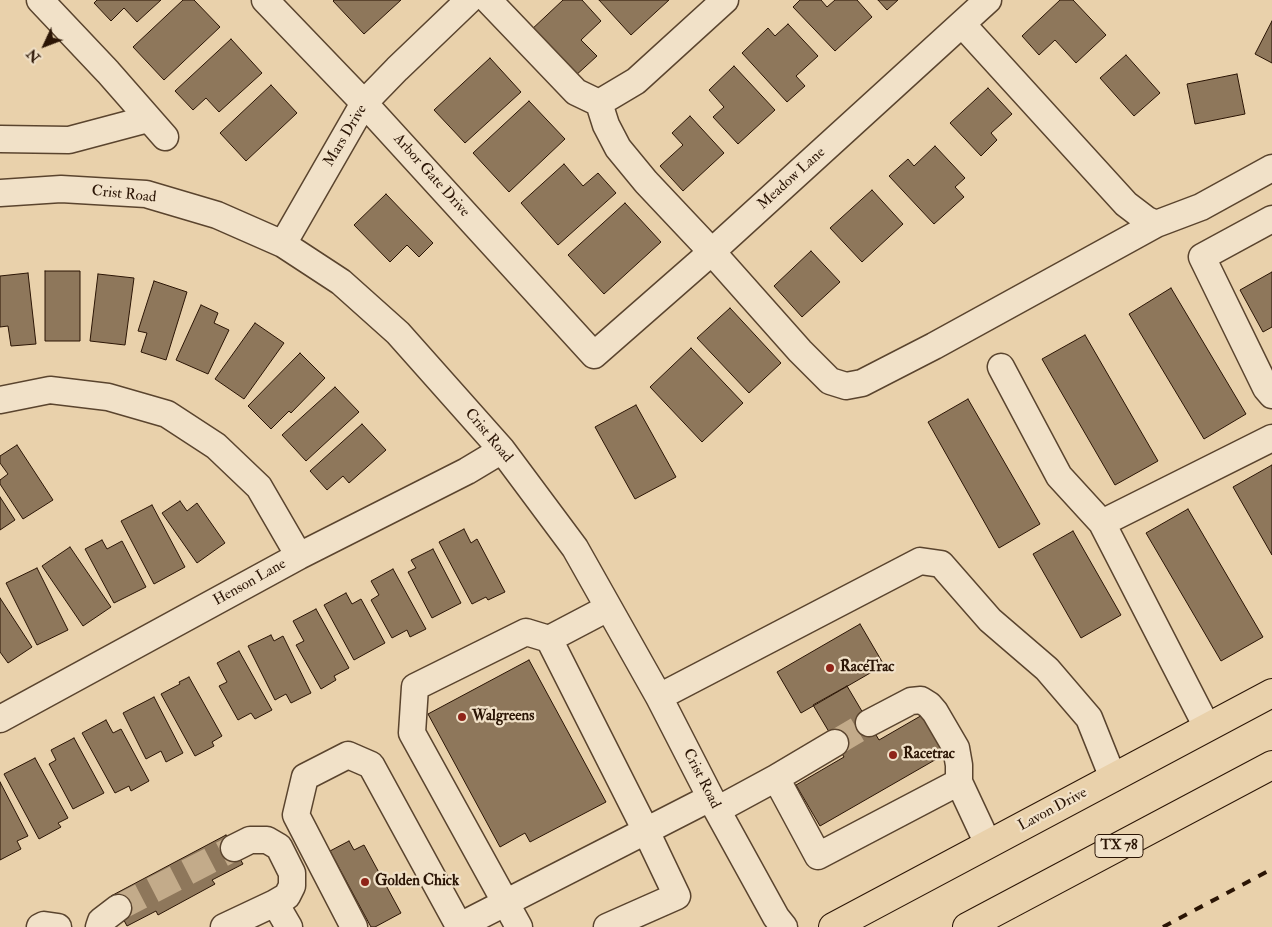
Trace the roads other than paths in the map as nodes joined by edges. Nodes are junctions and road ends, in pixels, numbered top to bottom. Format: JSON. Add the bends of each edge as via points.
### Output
{"nodes":[{"id":1,"x":40,"y":0,"type":"edge"},
{"id":2,"x":265,"y":0,"type":"edge"},
{"id":3,"x":469,"y":0,"type":"edge"},
{"id":4,"x":488,"y":0,"type":"edge"},
{"id":5,"x":725,"y":0,"type":"edge"},
{"id":6,"x":988,"y":0,"type":"edge"},
{"id":7,"x":962,"y":24,"type":"junction"},
{"id":8,"x":364,"y":103,"type":"junction"},
{"id":9,"x":599,"y":103,"type":"junction"},
{"id":10,"x":0,"y":139,"type":"edge"},
{"id":11,"x":1272,"y":168,"type":"edge"},
{"id":12,"x":0,"y":194,"type":"edge"},
{"id":13,"x":1272,"y":219,"type":"edge"},
{"id":14,"x":1156,"y":224,"type":"junction"},
{"id":15,"x":283,"y":244,"type":"junction"},
{"id":16,"x":712,"y":252,"type":"junction"},
{"id":17,"x":594,"y":356,"type":"joint"},
{"id":18,"x":1001,"y":367,"type":"dead end"},
{"id":19,"x":1272,"y":395,"type":"edge"},
{"id":20,"x":0,"y":400,"type":"edge"},
{"id":21,"x":1272,"y":438,"type":"edge"},
{"id":22,"x":502,"y":450,"type":"junction"},
{"id":23,"x":1102,"y":523,"type":"junction"},
{"id":24,"x":299,"y":556,"type":"junction"},
{"id":25,"x":608,"y":608,"type":"junction"},
{"id":26,"x":549,"y":639,"type":"junction"},
{"id":27,"x":1272,"y":693,"type":"edge"},
{"id":28,"x":658,"y":697,"type":"junction"},
{"id":29,"x":0,"y":719,"type":"edge"},
{"id":30,"x":869,"y":723,"type":"tunnel mouth"},
{"id":31,"x":1207,"y":727,"type":"junction"},
{"id":32,"x":835,"y":743,"type":"tunnel mouth"},
{"id":33,"x":1272,"y":765,"type":"edge"},
{"id":34,"x":776,"y":778,"type":"junction"},
{"id":35,"x":1113,"y":778,"type":"junction"},
{"id":36,"x":959,"y":782,"type":"junction"},
{"id":37,"x":713,"y":804,"type":"junction"},
{"id":38,"x":646,"y":831,"type":"junction"},
{"id":39,"x":988,"y":844,"type":"junction"},
{"id":40,"x":234,"y":848,"type":"tunnel mouth"},
{"id":41,"x":505,"y":902,"type":"junction"},
{"id":42,"x":275,"y":903,"type":"junction"},
{"id":43,"x":118,"y":908,"type":"tunnel mouth"},
{"id":44,"x":40,"y":927,"type":"edge"},
{"id":45,"x":58,"y":927,"type":"edge"},
{"id":46,"x":99,"y":927,"type":"edge"},
{"id":47,"x":224,"y":927,"type":"edge"},
{"id":48,"x":289,"y":927,"type":"edge"},
{"id":49,"x":354,"y":927,"type":"edge"},
{"id":50,"x":458,"y":927,"type":"edge"},
{"id":51,"x":519,"y":927,"type":"edge"},
{"id":52,"x":607,"y":927,"type":"edge"},
{"id":53,"x":784,"y":927,"type":"edge"},
{"id":54,"x":833,"y":927,"type":"edge"},
{"id":55,"x":967,"y":927,"type":"edge"}],
"edges":[{"from":1,"to":10,"type":"street","via":[[156,128],[69,140]]},
{"from":2,"to":8,"type":"street","name":"Arbor Gate Drive"},
{"from":3,"to":8,"type":"street","name":"Mars Drive"},
{"from":4,"to":9,"type":"street","via":[[576,92]]},
{"from":5,"to":9,"type":"street","via":[[636,81]]},
{"from":6,"to":7,"type":"street","name":"Meadow Lane"},
{"from":7,"to":14,"type":"street","via":[[1126,204]]},
{"from":7,"to":16,"type":"street","name":"Meadow Lane"},
{"from":8,"to":15,"type":"street","name":"Mars Drive"},
{"from":8,"to":17,"type":"street","name":"Arbor Gate Drive"},
{"from":9,"to":16,"type":"street","via":[[618,148]]},
{"from":11,"to":14,"type":"street","via":[[1200,207]]},
{"from":12,"to":15,"type":"street","name":"Crist Road","via":[[61,189],[146,194],[217,215]]},
{"from":13,"to":19,"type":"street","via":[[1202,257]]},
{"from":14,"to":16,"type":"street","via":[[934,346],[862,383],[846,386],[830,381],[800,351]]},
{"from":15,"to":22,"type":"street","name":"Crist Road","via":[[341,282],[398,332]]},
{"from":16,"to":17,"type":"street","name":"Meadow Lane"},
{"from":18,"to":23,"type":"street","via":[[1059,476]]},
{"from":20,"to":24,"type":"street","via":[[50,390],[108,397],[167,414],[216,446],[259,487]]},
{"from":21,"to":23,"type":"street"},
{"from":22,"to":24,"type":"street","name":"Henson Lane","via":[[468,471]]},
{"from":22,"to":25,"type":"street","name":"Crist Road","via":[[575,548]]},
{"from":23,"to":31,"type":"street"},
{"from":24,"to":29,"type":"street","name":"Henson Lane"},
{"from":25,"to":26,"type":"street"},
{"from":25,"to":28,"type":"street","name":"Crist Road"},
{"from":26,"to":38,"type":"street"},
{"from":26,"to":41,"type":"street","via":[[526,632],[415,687],[412,733]]},
{"from":27,"to":31,"type":"main road","name":"Lavon Drive"},
{"from":28,"to":35,"type":"street","via":[[920,561],[941,564],[990,620],[1047,669],[1088,718]]},
{"from":28,"to":37,"type":"street","name":"Crist Road"},
{"from":30,"to":36,"type":"street","via":[[911,701],[921,700],[929,705],[956,748]]},
{"from":31,"to":35,"type":"main road","name":"Lavon Drive"},
{"from":32,"to":34,"type":"street"},
{"from":33,"to":55,"type":"main road","number":"TX 78"},
{"from":34,"to":36,"type":"street","via":[[818,856]]},
{"from":34,"to":37,"type":"street"},
{"from":35,"to":39,"type":"main road","name":"Lavon Drive"},
{"from":36,"to":39,"type":"street"},
{"from":37,"to":38,"type":"street"},
{"from":37,"to":53,"type":"street","name":"Crist Road"},
{"from":38,"to":41,"type":"street"},
{"from":38,"to":52,"type":"street","via":[[677,896]]},
{"from":39,"to":54,"type":"main road","name":"Lavon Drive"},
{"from":40,"to":42,"type":"street","via":[[250,840],[268,840],[278,847],[292,873],[292,886],[287,896]]},
{"from":41,"to":50,"type":"street"},
{"from":41,"to":51,"type":"street"},
{"from":42,"to":47,"type":"street"},
{"from":42,"to":48,"type":"street"},
{"from":43,"to":46,"type":"street","via":[[101,921]]},
{"from":44,"to":45,"type":"street"},
{"from":49,"to":50,"type":"street","via":[[296,815],[305,777],[348,755],[371,765]]}]}
